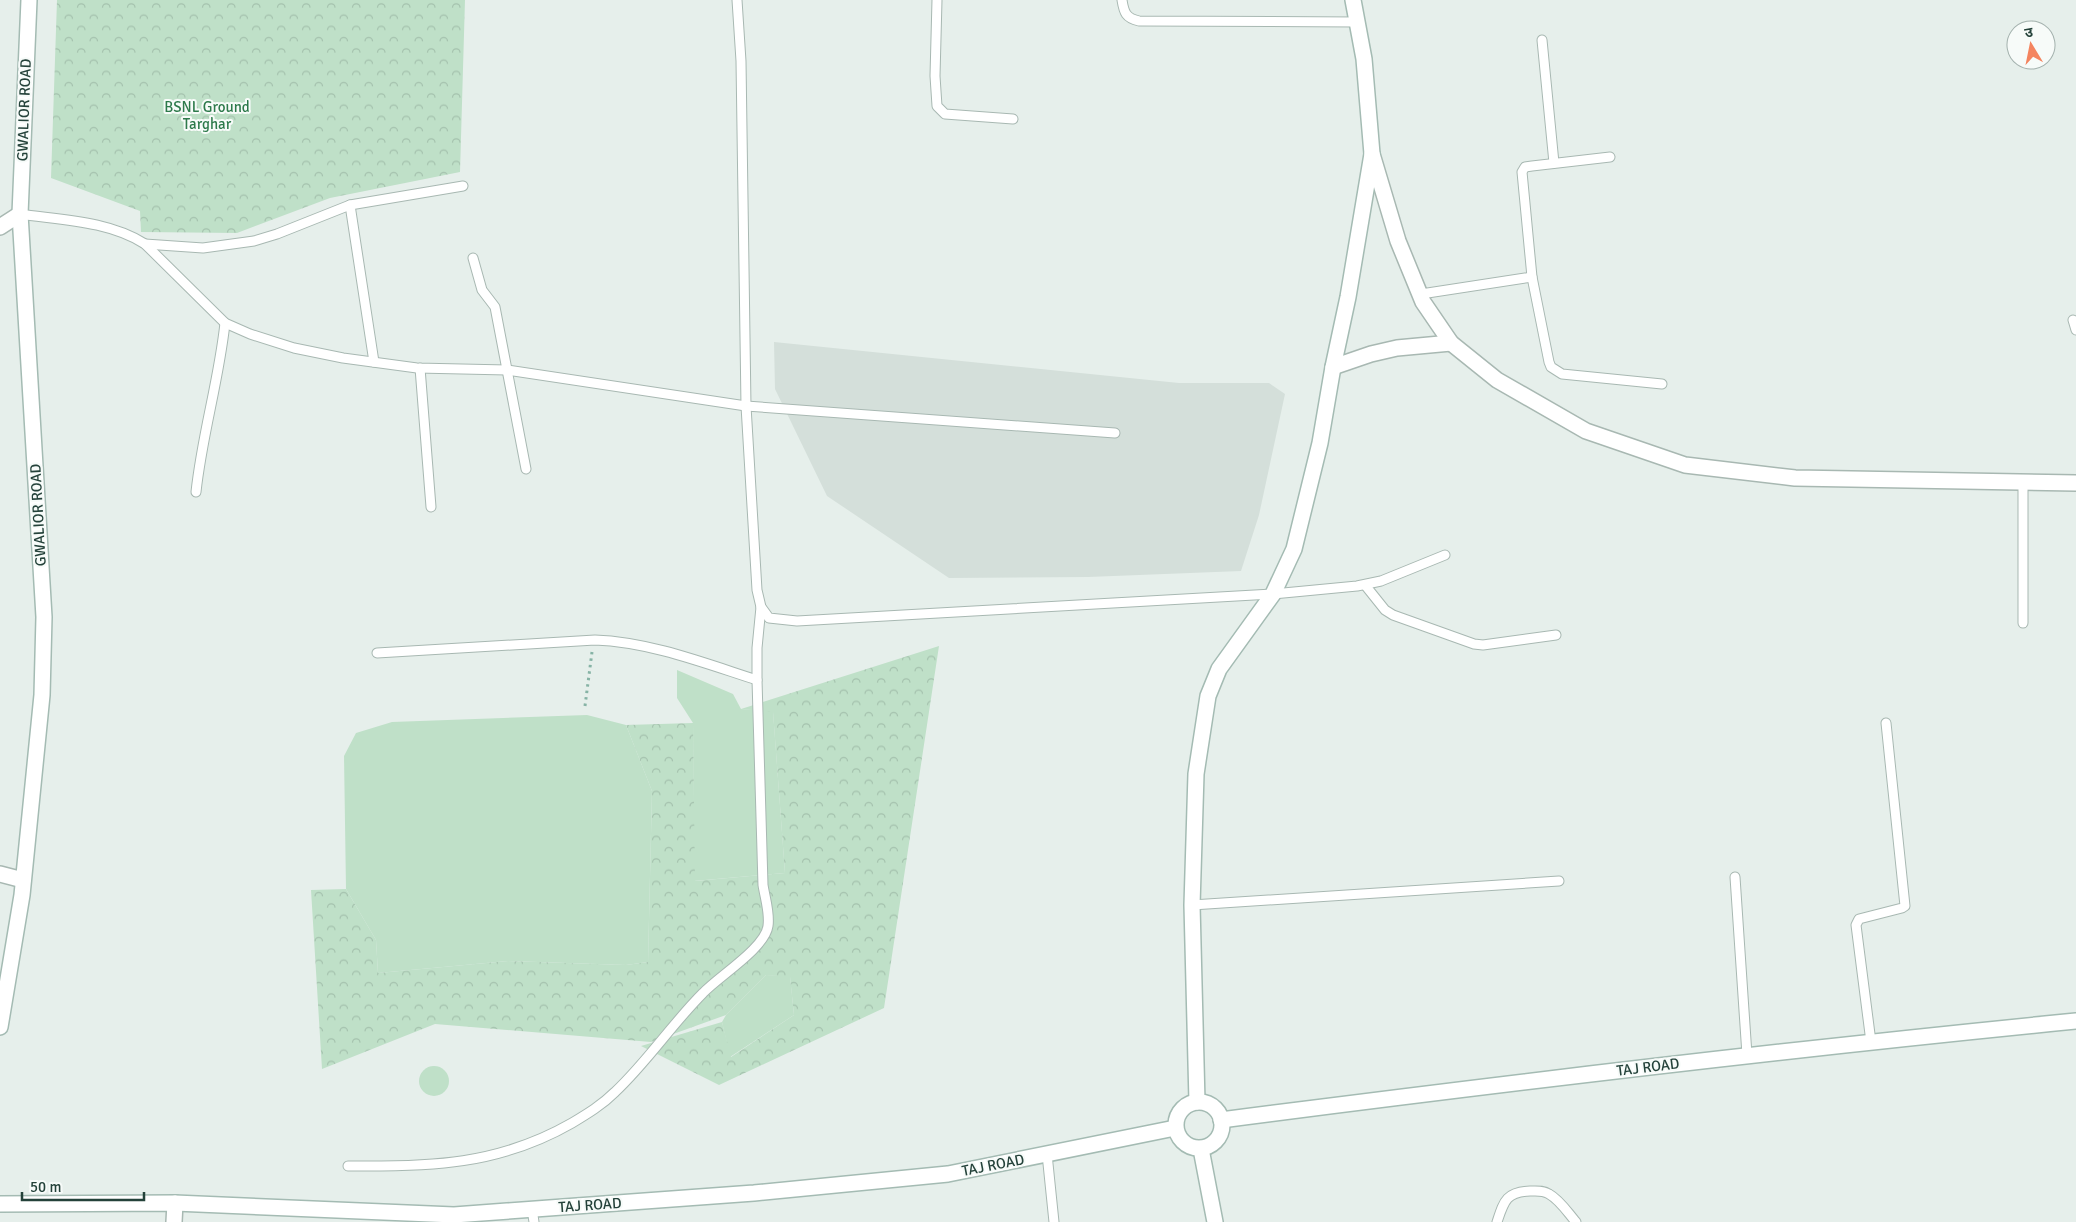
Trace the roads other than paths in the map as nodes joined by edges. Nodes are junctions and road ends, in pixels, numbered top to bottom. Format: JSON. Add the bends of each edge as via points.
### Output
{"nodes":[{"id":1,"x":29,"y":0,"type":"edge"},
{"id":2,"x":737,"y":0,"type":"edge"},
{"id":3,"x":937,"y":0,"type":"edge"},
{"id":4,"x":1122,"y":0,"type":"edge"},
{"id":5,"x":1353,"y":0,"type":"edge"},
{"id":6,"x":1357,"y":22,"type":"junction"},
{"id":7,"x":1542,"y":40,"type":"dead end"},
{"id":8,"x":1013,"y":118,"type":"dead end"},
{"id":9,"x":1372,"y":154,"type":"junction"},
{"id":10,"x":1610,"y":157,"type":"dead end"},
{"id":11,"x":1554,"y":163,"type":"junction"},
{"id":12,"x":464,"y":186,"type":"dead end"},
{"id":13,"x":350,"y":205,"type":"junction"},
{"id":14,"x":20,"y":214,"type":"junction"},
{"id":15,"x":0,"y":216,"type":"edge"},
{"id":16,"x":0,"y":227,"type":"edge"},
{"id":17,"x":145,"y":244,"type":"junction"},
{"id":18,"x":473,"y":258,"type":"dead end"},
{"id":19,"x":1532,"y":277,"type":"junction"},
{"id":20,"x":1421,"y":294,"type":"junction"},
{"id":21,"x":225,"y":323,"type":"junction"},
{"id":22,"x":1451,"y":343,"type":"junction"},
{"id":23,"x":374,"y":362,"type":"junction"},
{"id":24,"x":420,"y":368,"type":"junction"},
{"id":25,"x":1333,"y":368,"type":"junction"},
{"id":26,"x":507,"y":370,"type":"junction"},
{"id":27,"x":1662,"y":384,"type":"dead end"},
{"id":28,"x":746,"y":406,"type":"junction"},
{"id":29,"x":1115,"y":433,"type":"dead end"},
{"id":30,"x":526,"y":469,"type":"dead end"},
{"id":31,"x":2023,"y":482,"type":"junction"},
{"id":32,"x":2076,"y":483,"type":"edge"},
{"id":33,"x":196,"y":492,"type":"dead end"},
{"id":34,"x":431,"y":507,"type":"dead end"},
{"id":35,"x":1445,"y":555,"type":"dead end"},
{"id":36,"x":1364,"y":585,"type":"junction"},
{"id":37,"x":1273,"y":594,"type":"junction"},
{"id":38,"x":761,"y":607,"type":"junction"},
{"id":39,"x":2023,"y":623,"type":"dead end"},
{"id":40,"x":1556,"y":635,"type":"dead end"},
{"id":41,"x":377,"y":653,"type":"dead end"},
{"id":42,"x":757,"y":680,"type":"junction"},
{"id":43,"x":1886,"y":723,"type":"dead end"},
{"id":44,"x":0,"y":874,"type":"edge"},
{"id":45,"x":1735,"y":876,"type":"dead end"},
{"id":46,"x":23,"y":880,"type":"junction"},
{"id":47,"x":1559,"y":881,"type":"dead end"},
{"id":48,"x":1192,"y":905,"type":"junction"},
{"id":49,"x":2076,"y":1021,"type":"edge"},
{"id":50,"x":0,"y":1027,"type":"edge"},
{"id":51,"x":1871,"y":1042,"type":"junction"},
{"id":52,"x":1747,"y":1055,"type":"junction"},
{"id":53,"x":1197,"y":1102,"type":"junction"},
{"id":54,"x":1221,"y":1120,"type":"junction"},
{"id":55,"x":1175,"y":1128,"type":"junction"},
{"id":56,"x":1200,"y":1149,"type":"junction"},
{"id":57,"x":1047,"y":1154,"type":"junction"},
{"id":58,"x":348,"y":1166,"type":"dead end"},
{"id":59,"x":175,"y":1202,"type":"junction"},
{"id":60,"x":0,"y":1204,"type":"edge"},
{"id":61,"x":533,"y":1216,"type":"edge"},
{"id":62,"x":174,"y":1222,"type":"edge"},
{"id":63,"x":1054,"y":1222,"type":"edge"},
{"id":64,"x":1215,"y":1222,"type":"edge"},
{"id":65,"x":1497,"y":1222,"type":"edge"},
{"id":66,"x":1576,"y":1222,"type":"edge"}],
"edges":[{"from":1,"to":14,"type":"main road","name":"GWALIOR ROAD"},
{"from":2,"to":28,"type":"lane","via":[[741,61]]},
{"from":3,"to":8,"type":"lane","via":[[937,106],[945,114]]},
{"from":4,"to":6,"type":"lane","via":[[1127,16],[1139,21]]},
{"from":5,"to":6,"type":"main road"},
{"from":6,"to":9,"type":"main road","via":[[1364,60]]},
{"from":7,"to":11,"type":"lane"},
{"from":9,"to":20,"type":"main road","via":[[1398,241]]},
{"from":9,"to":25,"type":"main road"},
{"from":10,"to":11,"type":"lane"},
{"from":11,"to":19,"type":"lane","via":[[1525,168],[1522,172]]},
{"from":12,"to":13,"type":"lane"},
{"from":13,"to":17,"type":"lane","via":[[254,241],[202,248]]},
{"from":13,"to":23,"type":"lane"},
{"from":14,"to":15,"type":"main road"},
{"from":14,"to":16,"type":"main road"},
{"from":14,"to":17,"type":"lane","via":[[84,223],[128,235]]},
{"from":14,"to":46,"type":"main road","name":"GWALIOR ROAD","via":[[44,617],[42,695]]},
{"from":17,"to":21,"type":"lane"},
{"from":18,"to":26,"type":"lane","via":[[482,290],[495,307]]},
{"from":19,"to":20,"type":"lane"},
{"from":19,"to":27,"type":"lane","via":[[1552,366],[1562,374]]},
{"from":20,"to":22,"type":"main road"},
{"from":21,"to":23,"type":"lane","via":[[294,348]]},
{"from":21,"to":33,"type":"lane","via":[[222,356]]},
{"from":22,"to":25,"type":"main road","via":[[1397,348]]},
{"from":22,"to":31,"type":"main road","via":[[1497,380],[1586,431],[1685,465],[1795,478]]},
{"from":23,"to":24,"type":"lane"},
{"from":24,"to":26,"type":"lane"},
{"from":24,"to":34,"type":"lane"},
{"from":25,"to":37,"type":"main road","via":[[1320,443],[1294,549]]},
{"from":26,"to":28,"type":"lane"},
{"from":26,"to":30,"type":"lane"},
{"from":28,"to":29,"type":"lane"},
{"from":28,"to":38,"type":"lane","via":[[757,590]]},
{"from":31,"to":32,"type":"main road"},
{"from":31,"to":39,"type":"lane"},
{"from":35,"to":36,"type":"lane"},
{"from":36,"to":37,"type":"lane"},
{"from":36,"to":40,"type":"lane","via":[[1393,615],[1474,644]]},
{"from":37,"to":38,"type":"lane","via":[[797,621],[772,620]]},
{"from":37,"to":48,"type":"main road","via":[[1219,669],[1208,696],[1196,774]]},
{"from":38,"to":42,"type":"lane"},
{"from":41,"to":42,"type":"lane","via":[[618,640],[648,646]]},
{"from":42,"to":58,"type":"lane","via":[[763,885],[768,916],[768,928],[761,943],[703,993],[615,1093],[559,1130],[510,1151],[446,1164]]},
{"from":43,"to":51,"type":"lane","via":[[1905,906],[1859,919],[1856,925]]},
{"from":44,"to":46,"type":"main road"},
{"from":45,"to":52,"type":"lane"},
{"from":46,"to":50,"type":"main road","name":"GWALIOR ROAD"},
{"from":47,"to":48,"type":"lane"},
{"from":48,"to":53,"type":"main road"},
{"from":49,"to":51,"type":"main road","name":"TAJ ROAD"},
{"from":51,"to":52,"type":"main road","name":"TAJ ROAD"},
{"from":52,"to":54,"type":"main road","name":"TAJ ROAD"},
{"from":53,"to":54,"type":"main road","via":[[1210,1105]]},
{"from":53,"to":55,"type":"main road","via":[[1183,1108]]},
{"from":54,"to":56,"type":"main road","via":[[1218,1139]]},
{"from":55,"to":56,"type":"main road","via":[[1181,1141]]},
{"from":55,"to":57,"type":"main road","name":"TAJ ROAD"},
{"from":56,"to":64,"type":"main road"},
{"from":57,"to":61,"type":"main road","name":"TAJ ROAD","via":[[948,1174]]},
{"from":57,"to":63,"type":"lane"},
{"from":59,"to":60,"type":"main road","name":"TAJ ROAD"},
{"from":59,"to":61,"type":"main road","name":"TAJ ROAD"},
{"from":59,"to":62,"type":"main road"},
{"from":65,"to":66,"type":"lane","via":[[1508,1196],[1518,1192],[1543,1191],[1551,1194]]}]}
